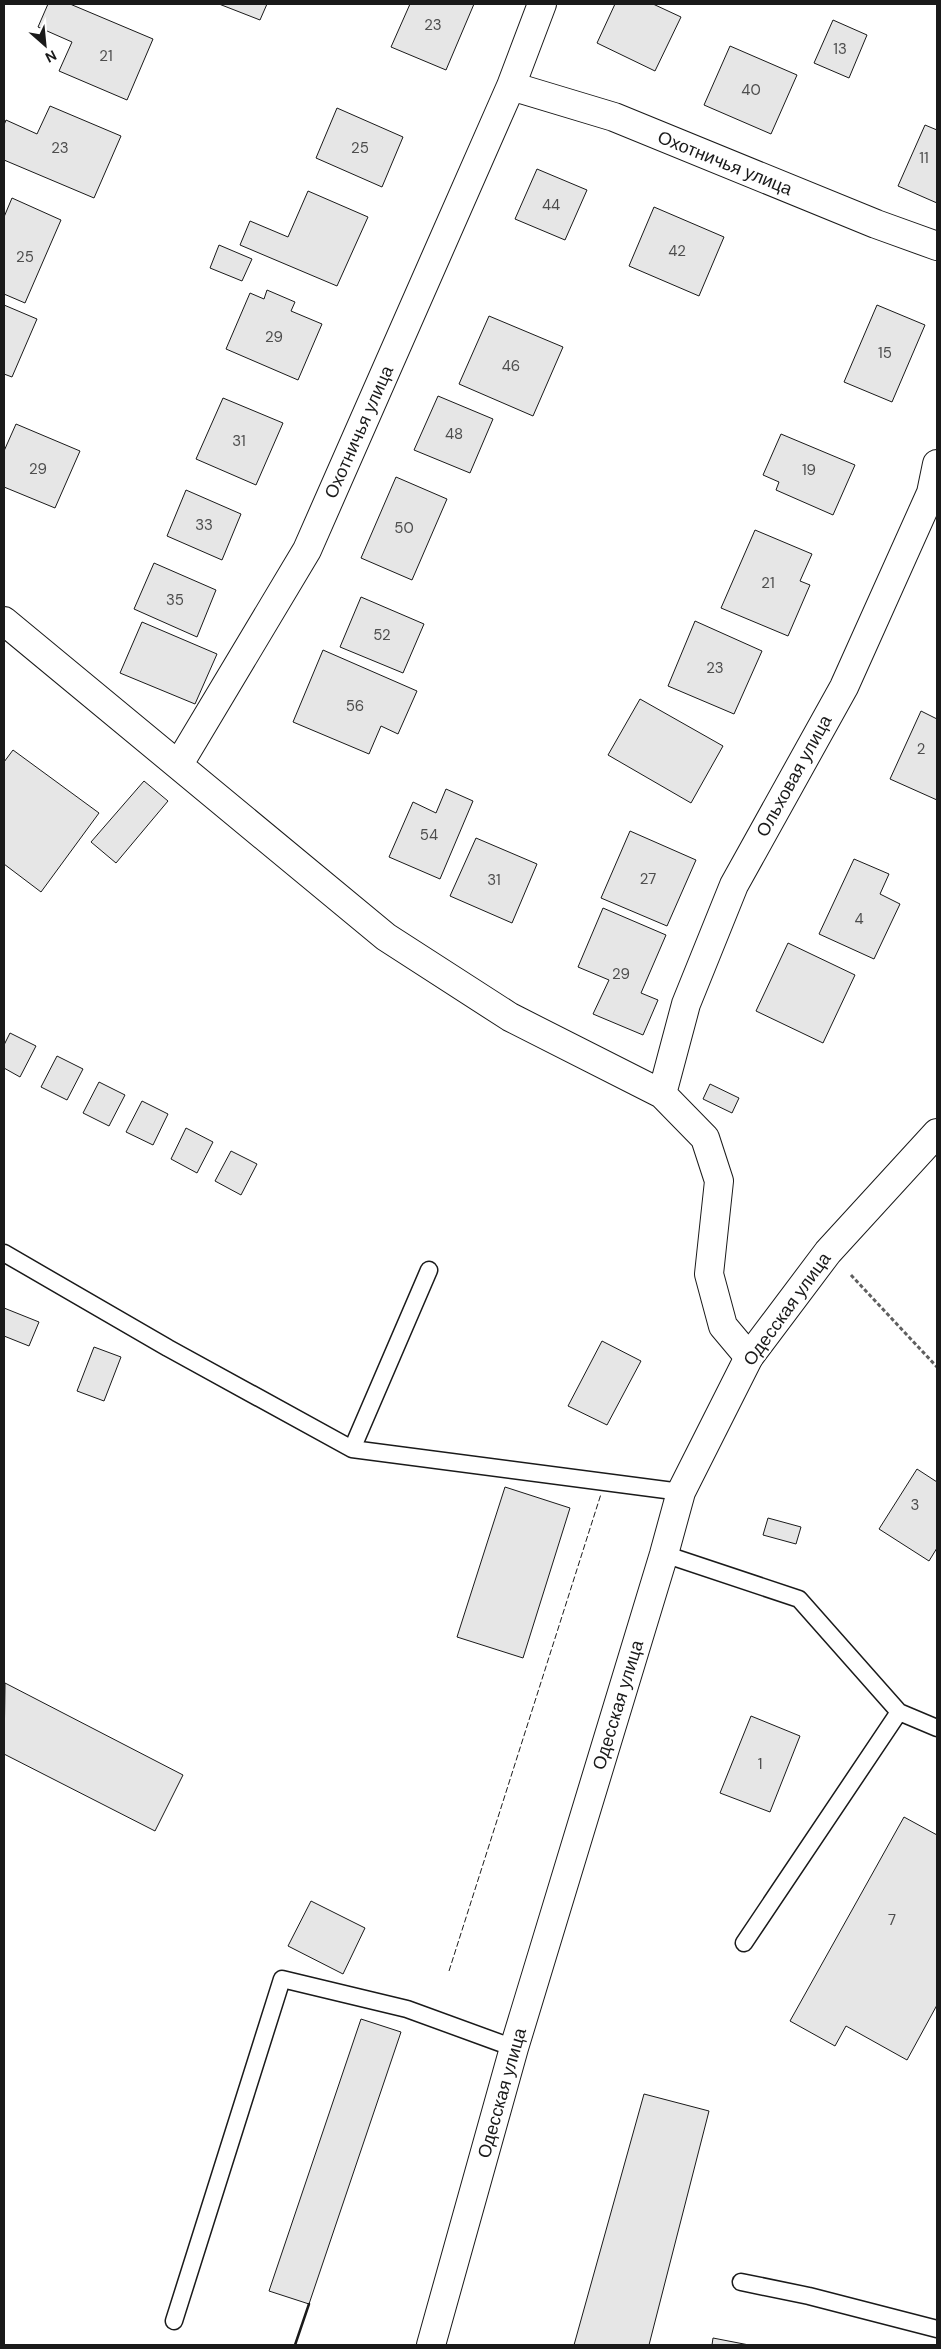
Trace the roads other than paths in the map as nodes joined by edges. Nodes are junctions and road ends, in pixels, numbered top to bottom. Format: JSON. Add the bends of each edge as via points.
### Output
{"nodes":[{"id":1,"x":542,"y":4,"type":"edge"},
{"id":2,"x":510,"y":86,"type":"junction"},
{"id":3,"x":937,"y":246,"type":"edge"},
{"id":4,"x":937,"y":464,"type":"edge"},
{"id":5,"x":4,"y":621,"type":"edge"},
{"id":6,"x":179,"y":764,"type":"junction"},
{"id":7,"x":662,"y":1094,"type":"junction"},
{"id":8,"x":937,"y":1132,"type":"edge"},
{"id":9,"x":4,"y":1253,"type":"edge"},
{"id":10,"x":429,"y":1270,"type":"dead end"},
{"id":11,"x":749,"y":1357,"type":"junction"},
{"id":12,"x":352,"y":1449,"type":"junction"},
{"id":13,"x":680,"y":1492,"type":"junction"},
{"id":14,"x":664,"y":1554,"type":"junction"},
{"id":15,"x":899,"y":1712,"type":"junction"},
{"id":16,"x":937,"y":1728,"type":"edge"},
{"id":17,"x":744,"y":1943,"type":"dead end"},
{"id":18,"x":514,"y":2048,"type":"junction"},
{"id":19,"x":741,"y":2282,"type":"dead end"},
{"id":20,"x":174,"y":2321,"type":"dead end"},
{"id":21,"x":937,"y":2329,"type":"edge"},
{"id":22,"x":431,"y":2345,"type":"edge"}],
"edges":[{"from":1,"to":2,"type":"street","name":"Охотничья улица"},
{"from":2,"to":3,"type":"street","name":"Охотничья улица","via":[[614,118]]},
{"from":2,"to":6,"type":"street","name":"Охотничья улица","via":[[307,550]]},
{"from":4,"to":7,"type":"street","name":"Ольховая улица","via":[[931,493],[844,687],[734,885],[686,1004]]},
{"from":5,"to":6,"type":"street"},
{"from":6,"to":7,"type":"street","via":[[386,937],[510,1017]]},
{"from":7,"to":11,"type":"street","via":[[705,1138],[708,1146],[719,1181],[709,1274],[722,1326]]},
{"from":8,"to":11,"type":"street","name":"Одесская улица","via":[[828,1252]]},
{"from":9,"to":12,"type":"lane"},
{"from":10,"to":12,"type":"lane"},
{"from":11,"to":13,"type":"street","name":"Одесская улица"},
{"from":12,"to":13,"type":"lane"},
{"from":13,"to":14,"type":"street","name":"Одесская улица"},
{"from":14,"to":15,"type":"lane","via":[[799,1599]]},
{"from":14,"to":18,"type":"street","name":"Одесская улица"},
{"from":15,"to":16,"type":"lane"},
{"from":15,"to":17,"type":"lane"},
{"from":18,"to":20,"type":"lane","via":[[407,2009],[282,1979]]},
{"from":18,"to":22,"type":"street","name":"Одесская улица"},
{"from":19,"to":21,"type":"lane"}]}
